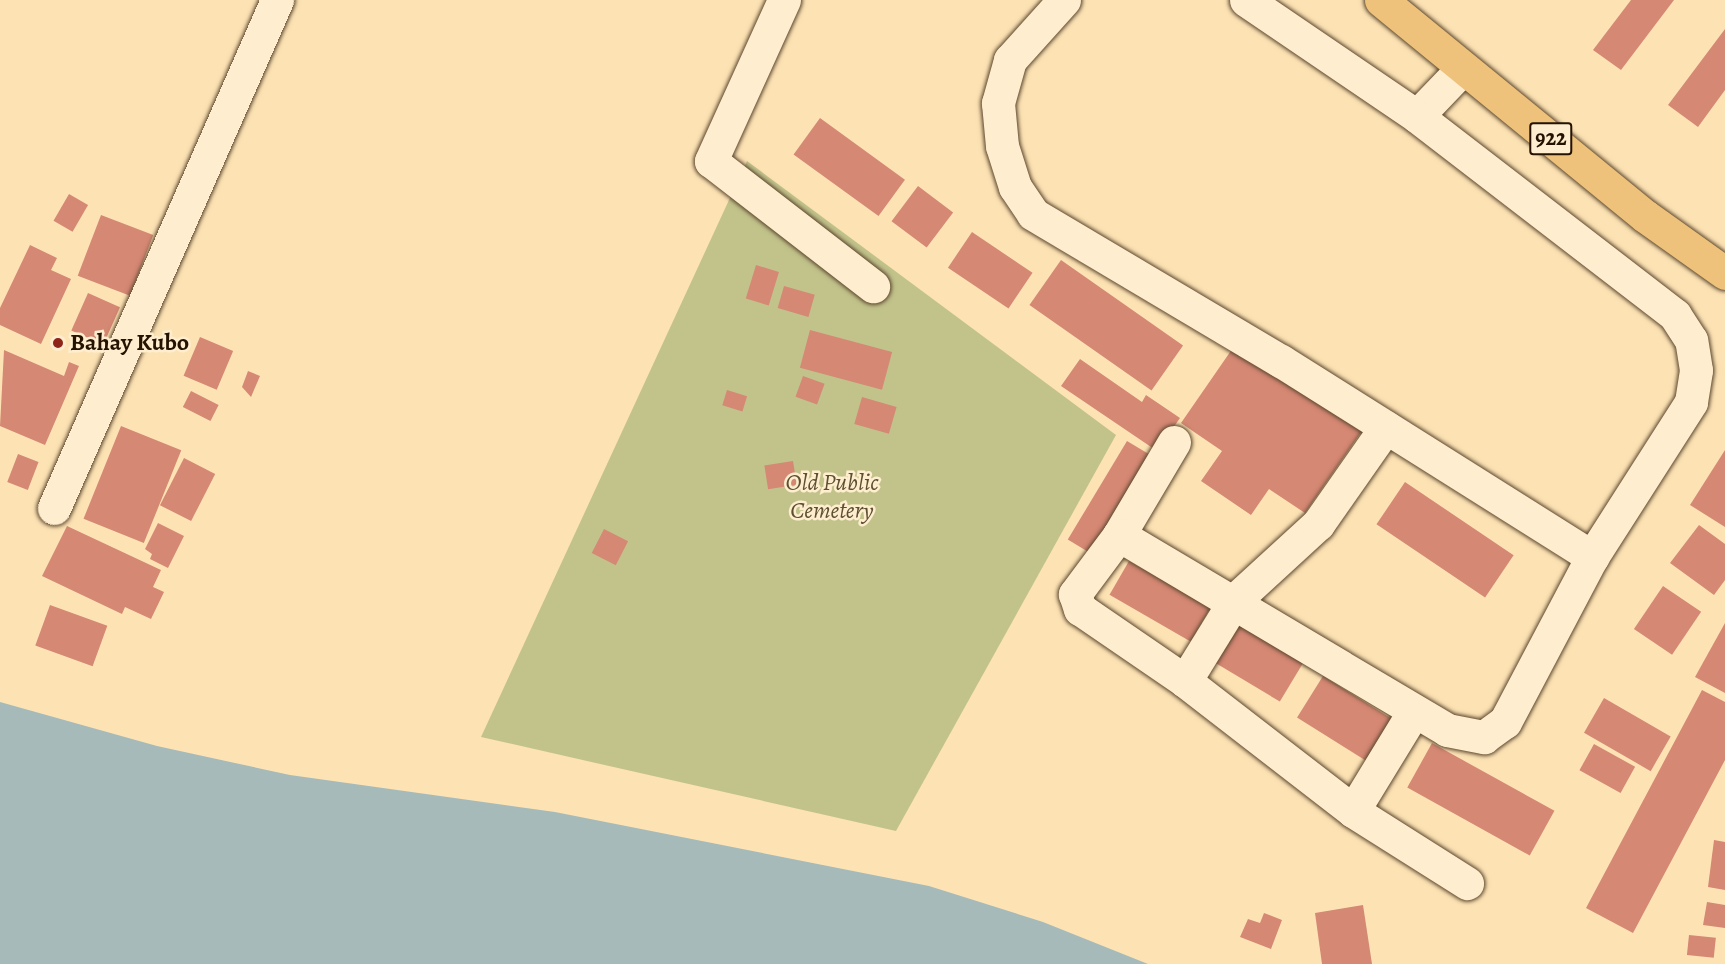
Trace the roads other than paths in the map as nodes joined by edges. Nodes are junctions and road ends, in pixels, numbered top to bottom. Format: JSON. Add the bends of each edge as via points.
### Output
{"nodes":[{"id":1,"x":277,"y":0,"type":"edge"},
{"id":2,"x":784,"y":0,"type":"edge"},
{"id":3,"x":1064,"y":0,"type":"edge"},
{"id":4,"x":1246,"y":0,"type":"edge"},
{"id":5,"x":1381,"y":0,"type":"edge"},
{"id":6,"x":1463,"y":68,"type":"junction"},
{"id":7,"x":1417,"y":116,"type":"junction"},
{"id":8,"x":1725,"y":273,"type":"edge"},
{"id":9,"x":873,"y":286,"type":"dead end"},
{"id":10,"x":1386,"y":427,"type":"junction"},
{"id":11,"x":1174,"y":442,"type":"dead end"},
{"id":12,"x":54,"y":508,"type":"dead end"},
{"id":13,"x":1119,"y":535,"type":"junction"},
{"id":14,"x":1592,"y":557,"type":"junction"},
{"id":15,"x":1235,"y":600,"type":"junction"},
{"id":16,"x":1185,"y":681,"type":"junction"},
{"id":17,"x":1414,"y":711,"type":"junction"},
{"id":18,"x":1353,"y":812,"type":"junction"},
{"id":19,"x":1467,"y":883,"type":"dead end"}],
"edges":[{"from":1,"to":12,"type":"street"},
{"from":2,"to":9,"type":"street","via":[[711,161]]},
{"from":3,"to":10,"type":"street","via":[[1010,60],[998,104],[1002,146],[1015,187],[1033,214]]},
{"from":4,"to":7,"type":"street"},
{"from":5,"to":6,"type":"main road","number":"922"},
{"from":6,"to":7,"type":"street"},
{"from":6,"to":8,"type":"main road","number":"922","via":[[1645,216]]},
{"from":7,"to":14,"type":"street","via":[[1675,315],[1691,339],[1696,370],[1691,402]]},
{"from":10,"to":14,"type":"street"},
{"from":10,"to":15,"type":"street","via":[[1318,524]]},
{"from":11,"to":13,"type":"street"},
{"from":13,"to":15,"type":"street"},
{"from":13,"to":16,"type":"street","via":[[1075,594],[1076,602],[1086,615]]},
{"from":14,"to":17,"type":"street","via":[[1505,722],[1484,736],[1466,735]]},
{"from":15,"to":16,"type":"street"},
{"from":15,"to":17,"type":"street"},
{"from":16,"to":18,"type":"street"},
{"from":17,"to":18,"type":"street"},
{"from":18,"to":19,"type":"street"}]}
